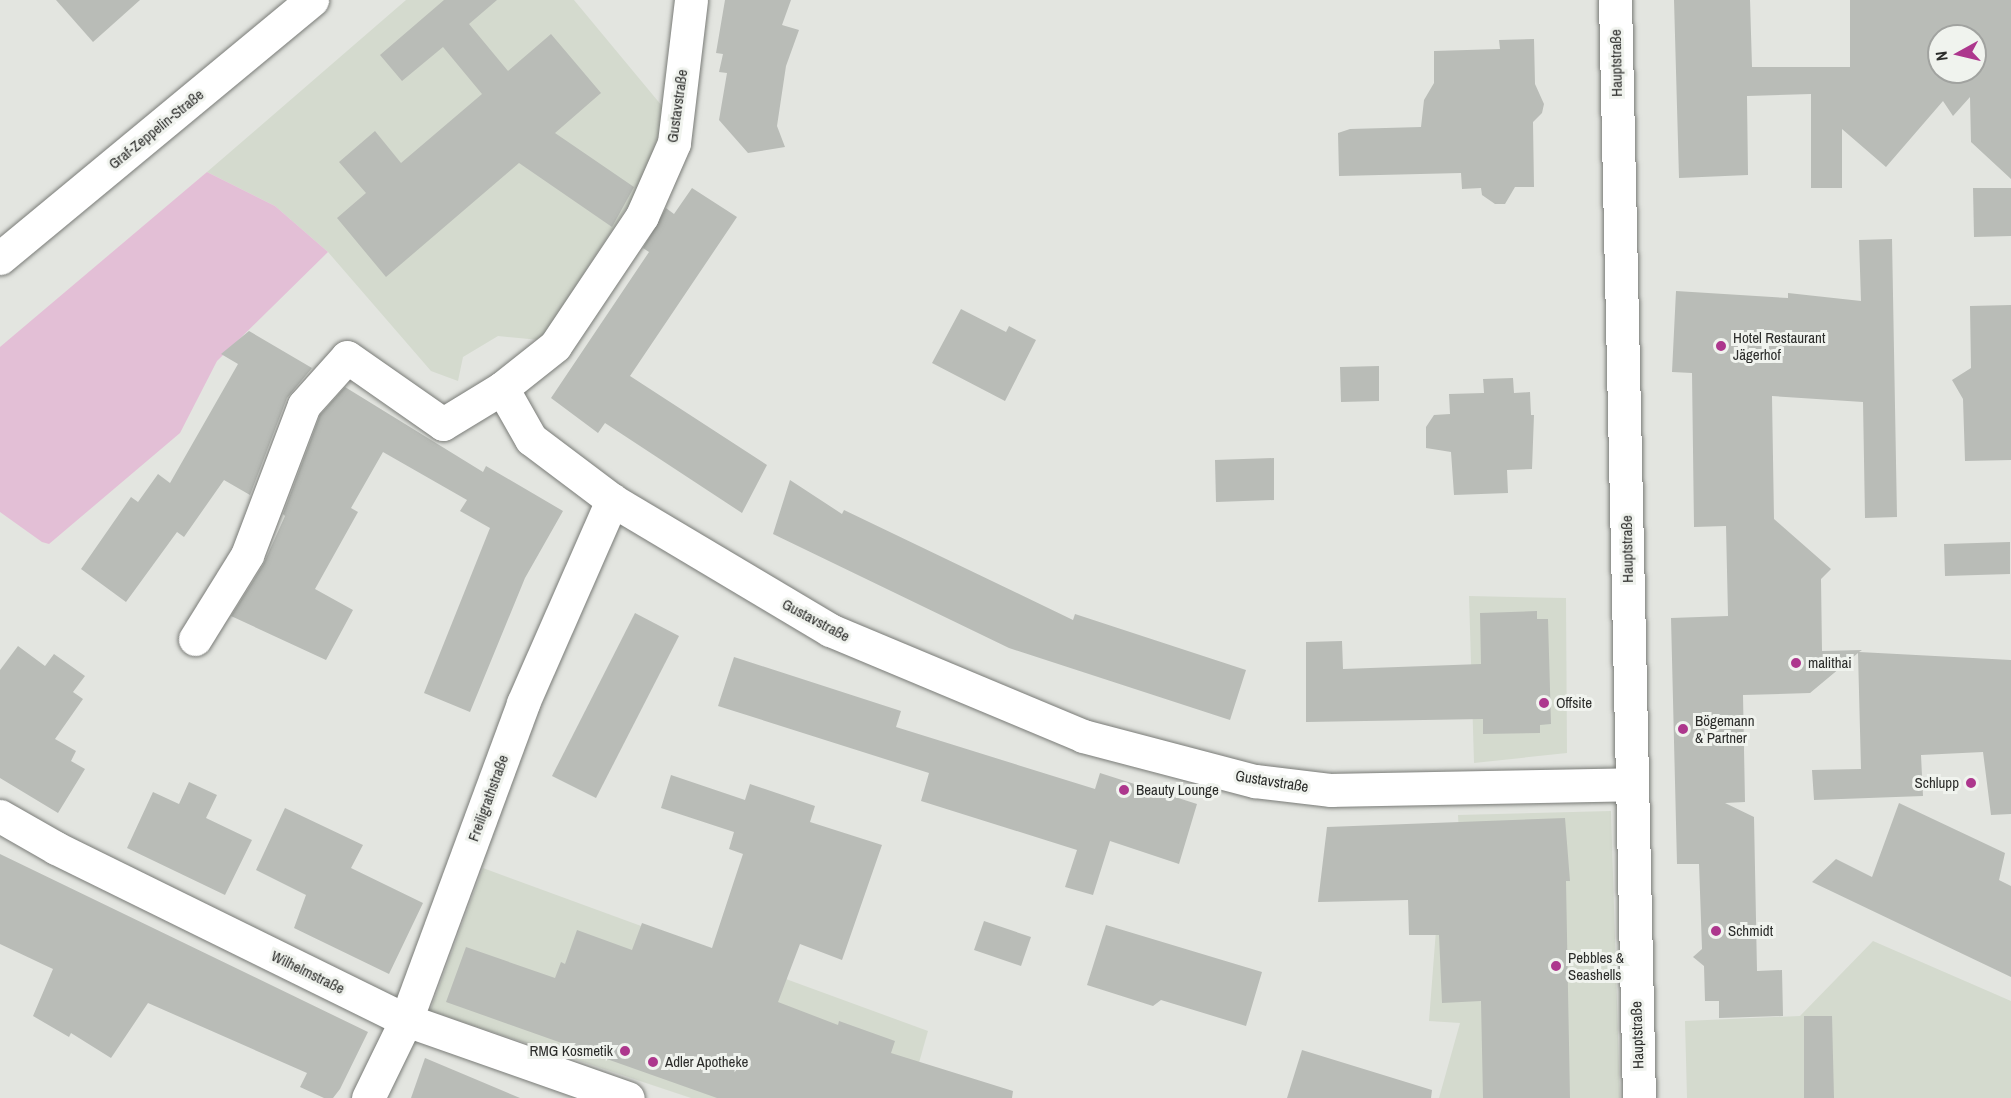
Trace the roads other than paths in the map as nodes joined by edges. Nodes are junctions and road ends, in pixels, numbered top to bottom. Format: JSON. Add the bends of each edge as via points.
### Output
{"nodes":[{"id":1,"x":312,"y":0,"type":"edge"},
{"id":2,"x":691,"y":0,"type":"edge"},
{"id":3,"x":1615,"y":0,"type":"edge"},
{"id":4,"x":0,"y":258,"type":"edge"},
{"id":5,"x":502,"y":388,"type":"junction"},
{"id":6,"x":612,"y":500,"type":"junction"},
{"id":7,"x":195,"y":639,"type":"dead end"},
{"id":8,"x":1630,"y":784,"type":"junction"},
{"id":9,"x":0,"y":816,"type":"edge"},
{"id":10,"x":406,"y":1020,"type":"junction"},
{"id":11,"x":368,"y":1098,"type":"edge"},
{"id":12,"x":628,"y":1098,"type":"edge"},
{"id":13,"x":1639,"y":1098,"type":"edge"}],
"edges":[{"from":1,"to":4,"type":"street","name":"Graf-Zeppelin-Straße"},
{"from":2,"to":5,"type":"street","name":"Gustavstraße","via":[[674,143],[642,216],[555,346]]},
{"from":3,"to":8,"type":"street","name":"Hauptstraße","via":[[1625,342]]},
{"from":5,"to":6,"type":"street","name":"Gustavstraße","via":[[531,438]]},
{"from":5,"to":7,"type":"street","via":[[443,424],[347,357],[304,405],[247,555]]},
{"from":6,"to":8,"type":"street","name":"Gustavstraße","via":[[830,630],[1083,736],[1256,781],[1331,790]]},
{"from":6,"to":10,"type":"street","name":"Freiligrathstraße","via":[[523,703]]},
{"from":8,"to":13,"type":"street","name":"Hauptstraße"},
{"from":9,"to":10,"type":"street","name":"Wilhelmstraße","via":[[56,848]]},
{"from":10,"to":11,"type":"street","name":"Freiligrathstraße"},
{"from":10,"to":12,"type":"street","name":"Wilhelmstraße"}]}
